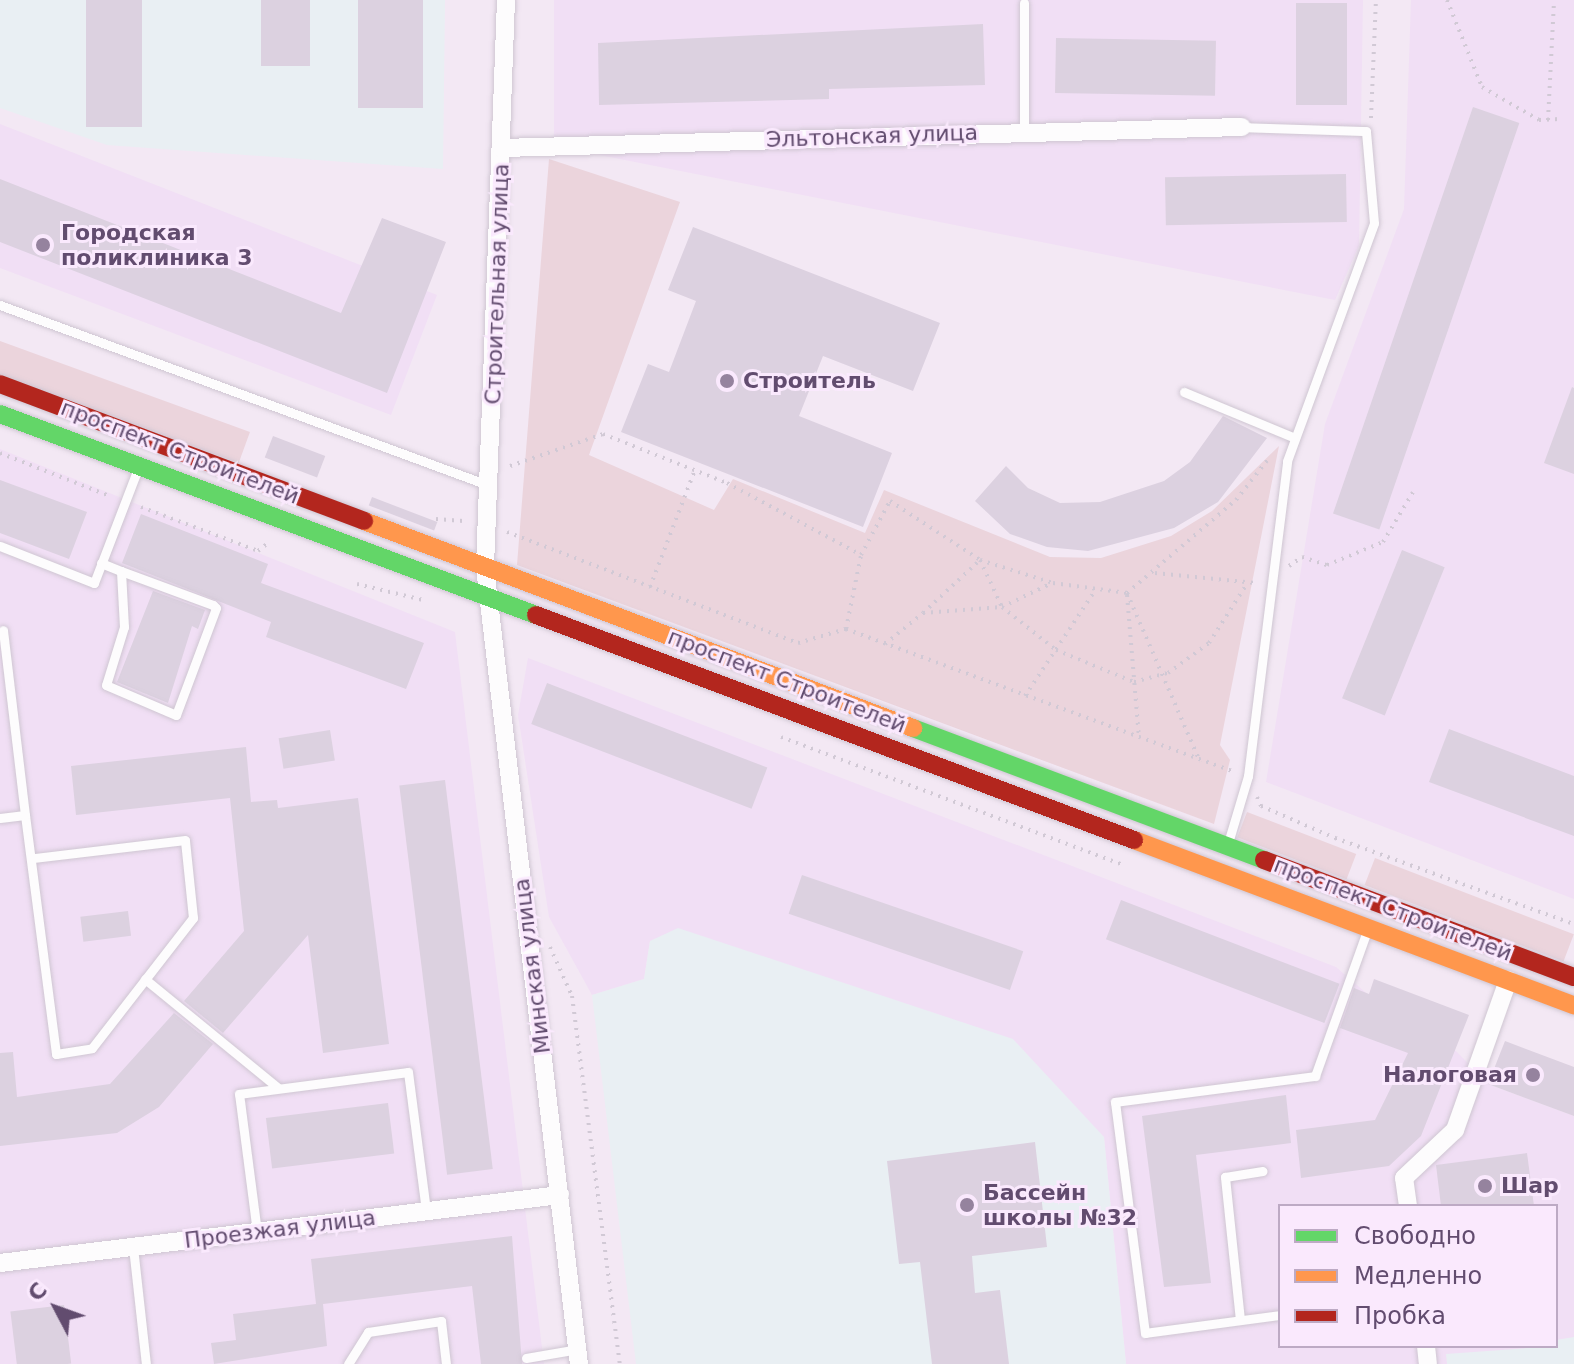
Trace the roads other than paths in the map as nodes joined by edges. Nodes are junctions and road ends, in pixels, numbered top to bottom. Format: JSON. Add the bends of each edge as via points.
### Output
{"nodes":[{"id":1,"x":506,"y":0,"type":"edge"},
{"id":2,"x":1024,"y":3,"type":"dead end"},
{"id":3,"x":1242,"y":127,"type":"joint"},
{"id":4,"x":1024,"y":132,"type":"junction"},
{"id":5,"x":502,"y":148,"type":"junction"},
{"id":6,"x":0,"y":305,"type":"edge"},
{"id":7,"x":0,"y":384,"type":"edge"},
{"id":8,"x":1184,"y":392,"type":"dead end"},
{"id":9,"x":0,"y":414,"type":"edge"},
{"id":10,"x":1295,"y":438,"type":"junction"},
{"id":11,"x":139,"y":466,"type":"junction"},
{"id":12,"x":488,"y":485,"type":"junction"},
{"id":13,"x":0,"y":546,"type":"edge"},
{"id":14,"x":101,"y":563,"type":"junction"},
{"id":15,"x":485,"y":568,"type":"junction"},
{"id":16,"x":121,"y":571,"type":"junction"},
{"id":17,"x":488,"y":598,"type":"junction"},
{"id":18,"x":3,"y":630,"type":"dead end"},
{"id":19,"x":25,"y":815,"type":"junction"},
{"id":20,"x":0,"y":818,"type":"edge"},
{"id":21,"x":1227,"y":846,"type":"junction"},
{"id":22,"x":33,"y":858,"type":"junction"},
{"id":23,"x":1218,"y":872,"type":"junction"},
{"id":24,"x":1378,"y":903,"type":"junction"},
{"id":25,"x":1368,"y":928,"type":"junction"},
{"id":26,"x":1574,"y":977,"type":"edge"},
{"id":27,"x":145,"y":979,"type":"junction"},
{"id":28,"x":1508,"y":980,"type":"junction"},
{"id":29,"x":1574,"y":1005,"type":"edge"},
{"id":30,"x":278,"y":1088,"type":"junction"},
{"id":31,"x":1263,"y":1171,"type":"dead end"},
{"id":32,"x":560,"y":1195,"type":"junction"},
{"id":33,"x":1408,"y":1204,"type":"edge"},
{"id":34,"x":426,"y":1211,"type":"junction"},
{"id":35,"x":257,"y":1232,"type":"junction"},
{"id":36,"x":133,"y":1247,"type":"junction"},
{"id":37,"x":0,"y":1263,"type":"edge"},
{"id":38,"x":1278,"y":1315,"type":"edge"},
{"id":39,"x":1240,"y":1320,"type":"junction"},
{"id":40,"x":578,"y":1356,"type":"edge"},
{"id":41,"x":526,"y":1358,"type":"dead end"},
{"id":42,"x":146,"y":1364,"type":"edge"},
{"id":43,"x":348,"y":1364,"type":"edge"},
{"id":44,"x":446,"y":1364,"type":"edge"}],
"edges":[{"from":1,"to":5,"type":"street","name":"Строительная улица"},
{"from":2,"to":4,"type":"lane"},
{"from":3,"to":4,"type":"street","name":"Эльтонская улица"},
{"from":3,"to":10,"type":"lane","via":[[1366,131],[1374,223]]},
{"from":4,"to":5,"type":"street","name":"Эльтонская улица"},
{"from":5,"to":12,"type":"street","name":"Строительная улица"},
{"from":6,"to":12,"type":"lane"},
{"from":7,"to":15,"type":"main road","name":"проспект Строителей"},
{"from":8,"to":10,"type":"lane"},
{"from":9,"to":11,"type":"main road","name":"проспект Строителей"},
{"from":10,"to":21,"type":"lane","via":[[1269,577],[1248,776]]},
{"from":11,"to":14,"type":"lane"},
{"from":11,"to":17,"type":"main road","name":"проспект Строителей"},
{"from":12,"to":15,"type":"street","name":"Строительная улица"},
{"from":13,"to":14,"type":"lane","via":[[94,583]]},
{"from":14,"to":16,"type":"lane"},
{"from":15,"to":17,"type":"street","name":"Минская улица"},
{"from":15,"to":21,"type":"main road","name":"проспект Строителей"},
{"from":16,"to":16,"type":"lane","via":[[216,608],[176,715],[106,685],[124,627]]},
{"from":17,"to":23,"type":"main road","name":"проспект Строителей"},
{"from":17,"to":32,"type":"street","name":"Минская улица"},
{"from":18,"to":19,"type":"lane"},
{"from":19,"to":20,"type":"lane"},
{"from":19,"to":22,"type":"lane"},
{"from":21,"to":23,"type":"lane"},
{"from":21,"to":24,"type":"main road","name":"проспект Строителей"},
{"from":22,"to":27,"type":"lane","via":[[185,840],[193,918]]},
{"from":22,"to":27,"type":"lane","via":[[56,1054],[92,1048]]},
{"from":23,"to":25,"type":"main road","name":"проспект Строителей"},
{"from":24,"to":25,"type":"lane"},
{"from":24,"to":26,"type":"main road","name":"проспект Строителей"},
{"from":25,"to":28,"type":"main road","name":"проспект Строителей"},
{"from":25,"to":39,"type":"lane","via":[[1315,1076],[1115,1102],[1145,1333]]},
{"from":27,"to":30,"type":"lane"},
{"from":28,"to":29,"type":"main road","name":"проспект Строителей"},
{"from":28,"to":33,"type":"street","via":[[1455,1130],[1404,1178]]},
{"from":30,"to":34,"type":"lane","via":[[408,1072]]},
{"from":30,"to":35,"type":"lane","via":[[239,1094]]},
{"from":31,"to":39,"type":"lane","via":[[1225,1177]]},
{"from":32,"to":34,"type":"street","name":"Проезжая улица"},
{"from":32,"to":40,"type":"street","name":"Минская улица"},
{"from":34,"to":35,"type":"street","name":"Проезжая улица"},
{"from":35,"to":36,"type":"street","name":"Проезжая улица"},
{"from":36,"to":37,"type":"street","name":"Проезжая улица"},
{"from":36,"to":42,"type":"lane"},
{"from":38,"to":39,"type":"lane"},
{"from":40,"to":41,"type":"lane"},
{"from":43,"to":44,"type":"lane","via":[[368,1332],[441,1321]]}]}
